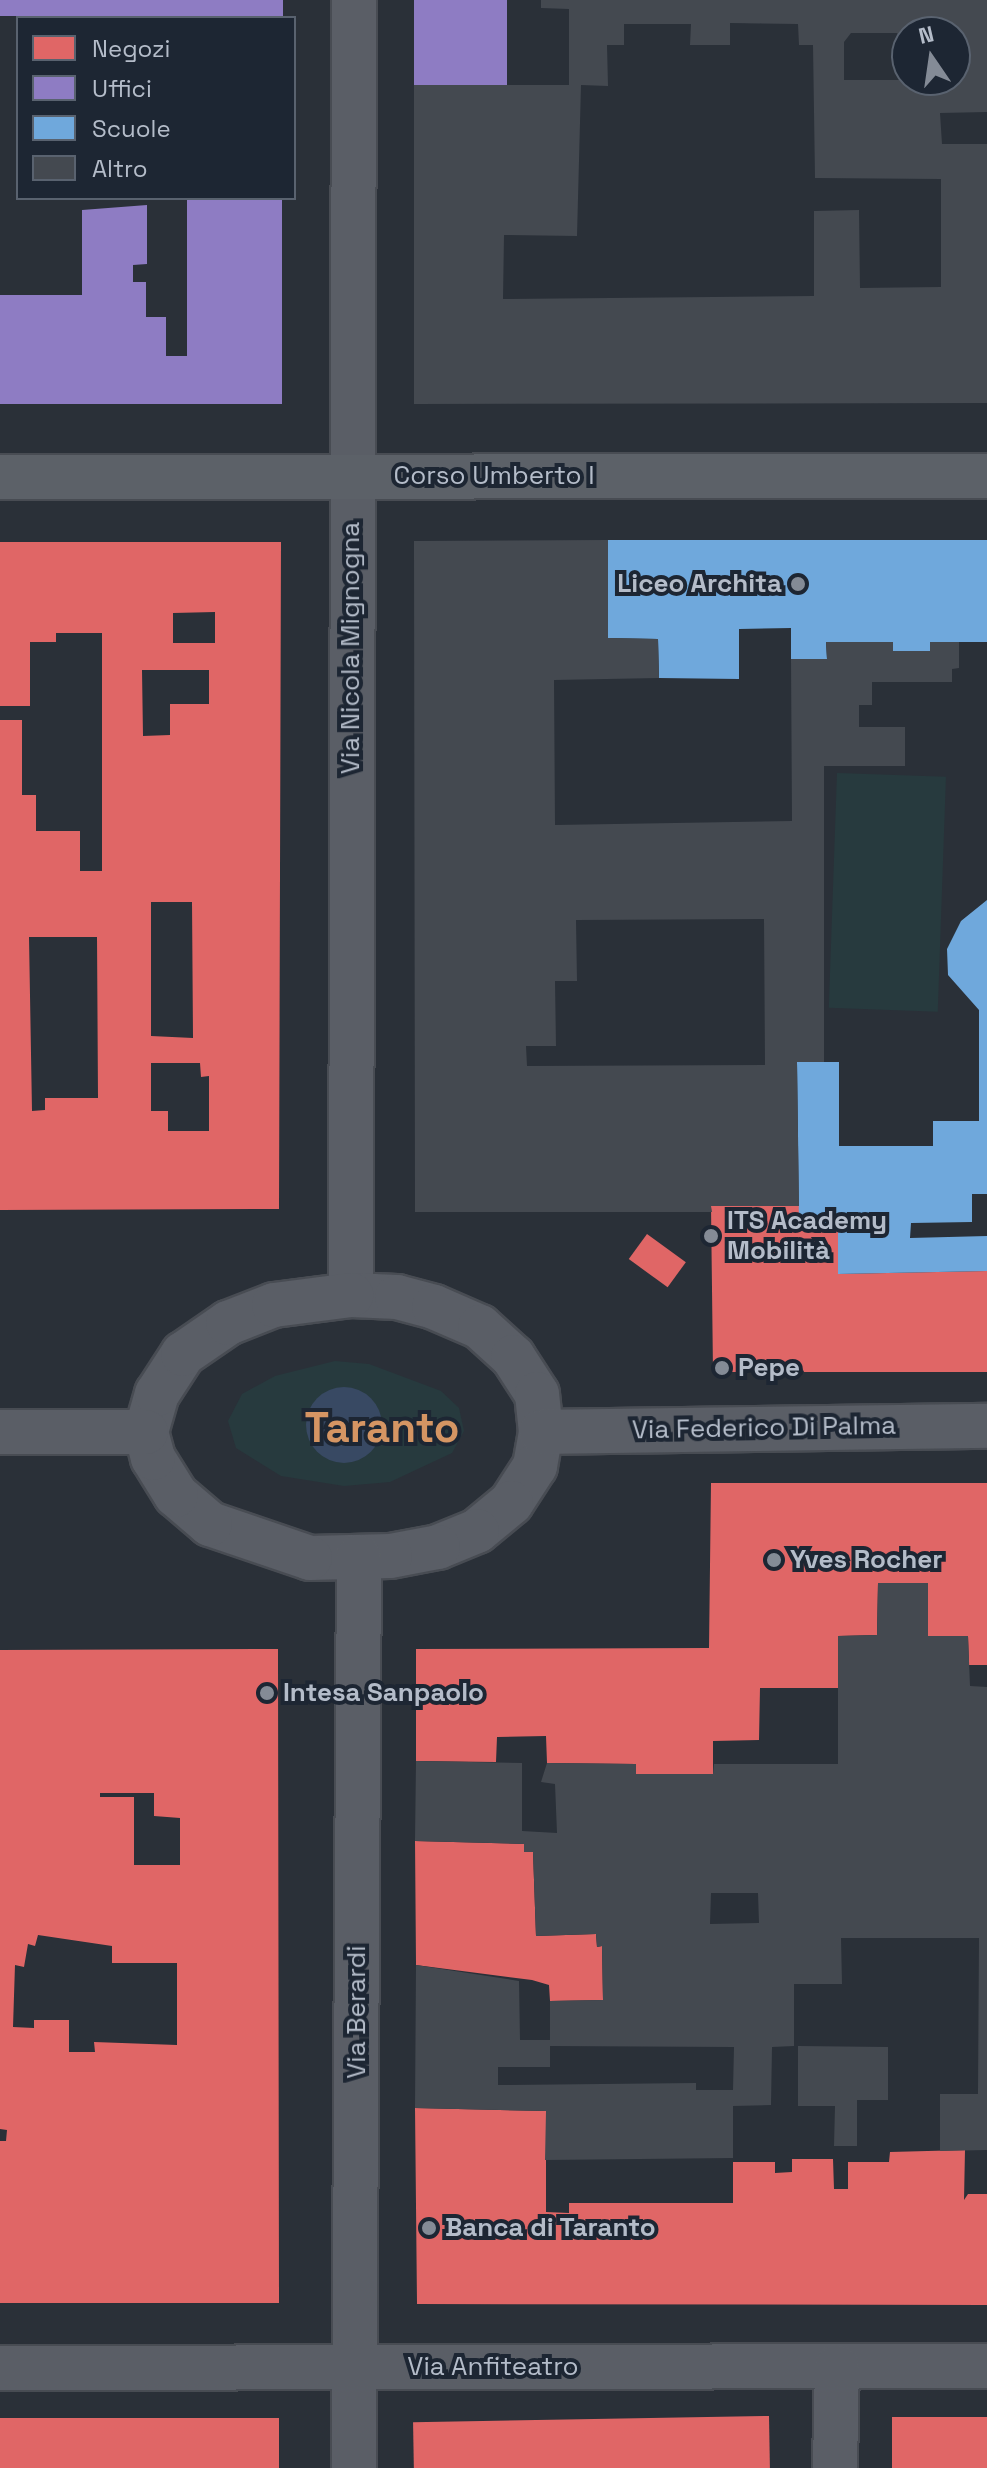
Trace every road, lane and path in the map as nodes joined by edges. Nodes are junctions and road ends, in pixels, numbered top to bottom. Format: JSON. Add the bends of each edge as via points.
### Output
{"nodes":[{"id":1,"x":354,"y":0,"type":"edge"},
{"id":2,"x":987,"y":476,"type":"edge"},
{"id":3,"x":0,"y":477,"type":"edge"},
{"id":4,"x":351,"y":477,"type":"junction"},
{"id":5,"x":351,"y":1295,"type":"junction"},
{"id":6,"x":987,"y":1426,"type":"edge"},
{"id":7,"x":0,"y":1432,"type":"edge"},
{"id":8,"x":146,"y":1432,"type":"junction"},
{"id":9,"x":541,"y":1432,"type":"junction"},
{"id":10,"x":359,"y":1557,"type":"junction"},
{"id":11,"x":987,"y":2366,"type":"edge"},
{"id":12,"x":355,"y":2367,"type":"junction"},
{"id":13,"x":837,"y":2367,"type":"junction"},
{"id":14,"x":0,"y":2368,"type":"edge"},
{"id":15,"x":354,"y":2468,"type":"edge"},
{"id":16,"x":835,"y":2468,"type":"edge"}],
"edges":[{"from":1,"to":4,"type":"street","name":"Via Nicola Mignogna"},
{"from":2,"to":4,"type":"main road","name":"Corso Umberto I"},
{"from":3,"to":4,"type":"main road","name":"Corso Umberto I"},
{"from":4,"to":5,"type":"street","name":"Via Nicola Mignogna"},
{"from":5,"to":8,"type":"street","via":[[274,1305],[228,1323],[183,1354],[157,1394]]},
{"from":5,"to":9,"type":"street","via":[[397,1297],[480,1327],[513,1357],[537,1394]]},
{"from":6,"to":9,"type":"street","name":"Via Federico Di Palma"},
{"from":7,"to":8,"type":"street"},
{"from":8,"to":10,"type":"street","via":[[153,1458],[176,1495],[210,1524],[310,1558]]},
{"from":9,"to":10,"type":"street","via":[[535,1466],[511,1503],[477,1531],[438,1547]]},
{"from":10,"to":12,"type":"street","name":"Via Berardi"},
{"from":11,"to":13,"type":"street","name":"Via Anfiteatro"},
{"from":12,"to":13,"type":"street","name":"Via Anfiteatro"},
{"from":12,"to":14,"type":"street","name":"Via Anfiteatro"},
{"from":12,"to":15,"type":"street","name":"Via Berardi"},
{"from":13,"to":16,"type":"street"}]}
